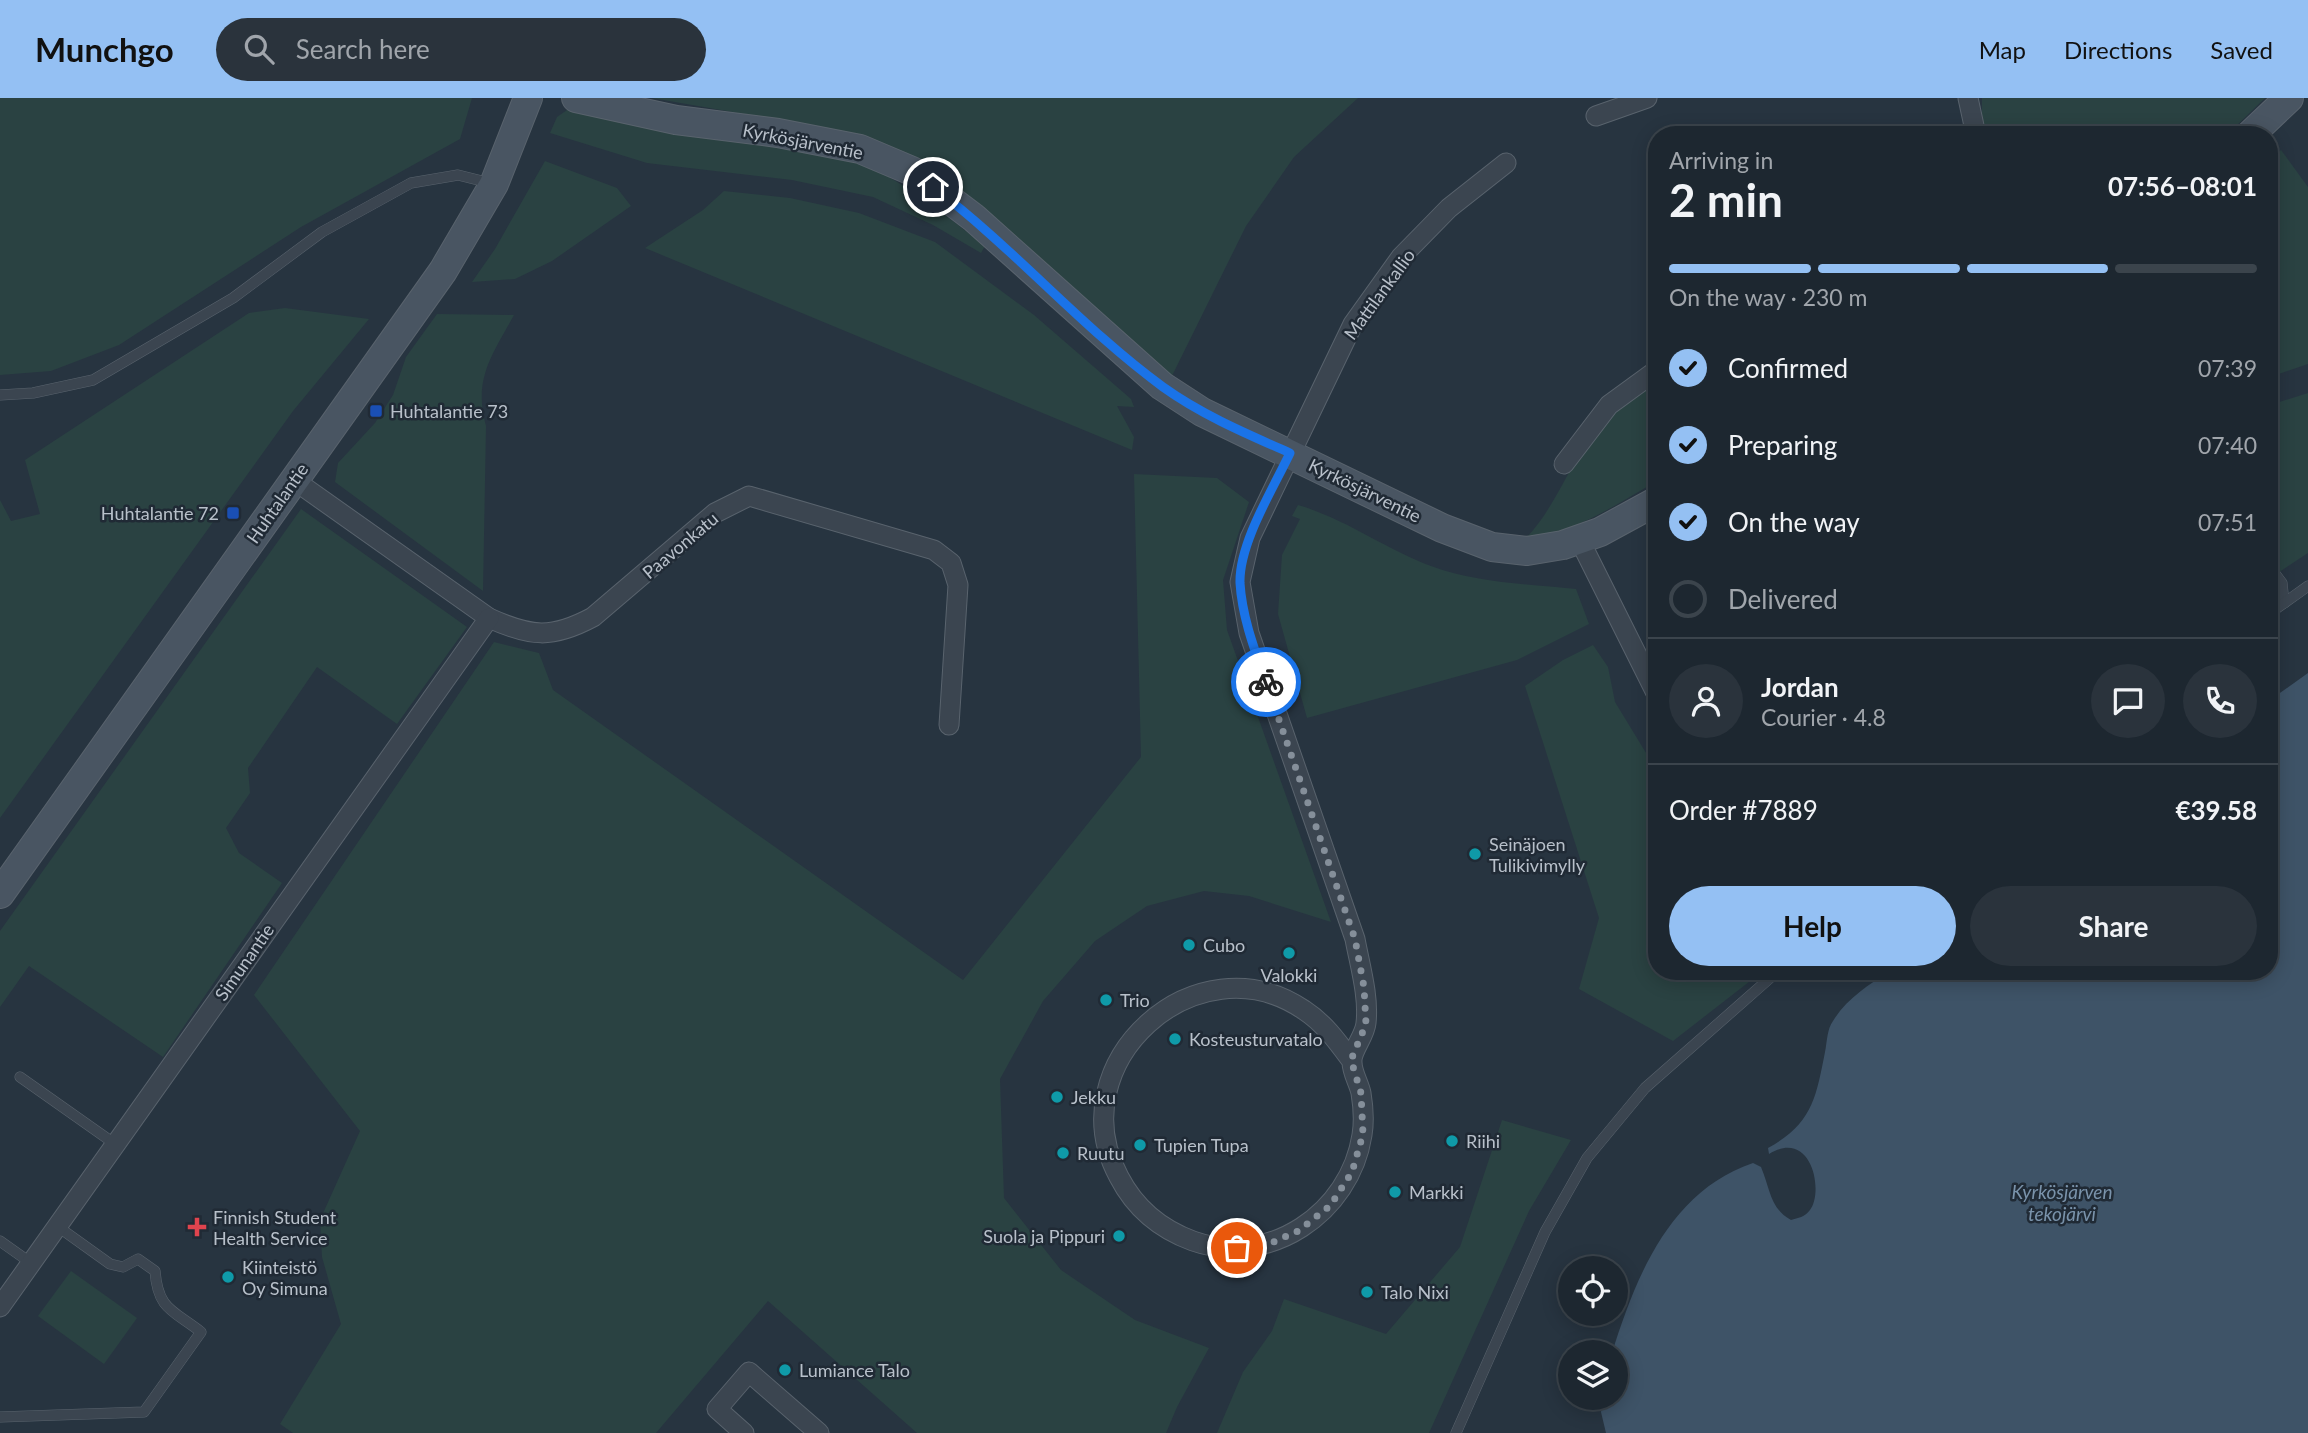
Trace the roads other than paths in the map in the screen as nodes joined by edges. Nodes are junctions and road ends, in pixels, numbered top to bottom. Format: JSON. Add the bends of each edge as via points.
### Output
{"nodes":[{"id":1,"x":528,"y":98,"type":"edge"},
{"id":2,"x":576,"y":98,"type":"edge"},
{"id":3,"x":1647,"y":98,"type":"edge"},
{"id":4,"x":1967,"y":98,"type":"edge"},
{"id":5,"x":2289,"y":98,"type":"edge"},
{"id":6,"x":1596,"y":116,"type":"dead end"},
{"id":7,"x":1974,"y":126,"type":"edge"},
{"id":8,"x":2259,"y":126,"type":"edge"},
{"id":9,"x":1506,"y":163,"type":"dead end"},
{"id":10,"x":494,"y":184,"type":"junction"},
{"id":11,"x":1648,"y":377,"type":"edge"},
{"id":12,"x":0,"y":395,"type":"edge"},
{"id":13,"x":1290,"y":453,"type":"junction"},
{"id":14,"x":1564,"y":464,"type":"dead end"},
{"id":15,"x":294,"y":480,"type":"junction"},
{"id":16,"x":1648,"y":506,"type":"edge"},
{"id":17,"x":1579,"y":540,"type":"junction"},
{"id":18,"x":2278,"y":579,"type":"edge"},
{"id":19,"x":2308,"y":586,"type":"edge"},
{"id":20,"x":2284,"y":604,"type":"junction"},
{"id":21,"x":2278,"y":608,"type":"edge"},
{"id":22,"x":489,"y":618,"type":"junction"},
{"id":23,"x":1648,"y":677,"type":"edge"},
{"id":24,"x":949,"y":725,"type":"dead end"},
{"id":25,"x":0,"y":894,"type":"edge"},
{"id":26,"x":1768,"y":980,"type":"edge"},
{"id":27,"x":1351,"y":1060,"type":"junction"},
{"id":28,"x":20,"y":1077,"type":"dead end"},
{"id":29,"x":115,"y":1144,"type":"junction"},
{"id":30,"x":57,"y":1226,"type":"junction"},
{"id":31,"x":0,"y":1241,"type":"edge"},
{"id":32,"x":31,"y":1263,"type":"junction"},
{"id":33,"x":0,"y":1307,"type":"edge"},
{"id":34,"x":0,"y":1417,"type":"edge"},
{"id":35,"x":744,"y":1433,"type":"edge"},
{"id":36,"x":819,"y":1433,"type":"edge"},
{"id":37,"x":1456,"y":1433,"type":"edge"}],
"edges":[{"from":1,"to":10,"type":"street","name":"Huhtalantie"},
{"from":2,"to":13,"type":"street","name":"Kyrkösjärventie","via":[[676,120],[778,132],[860,149],[912,172],[974,218],[1162,386],[1202,412]]},
{"from":3,"to":6,"type":"street"},
{"from":4,"to":7,"type":"street"},
{"from":5,"to":8,"type":"street"},
{"from":9,"to":13,"type":"street","name":"Mattilankallio","via":[[1449,208],[1401,257],[1353,324]]},
{"from":10,"to":12,"type":"lane","via":[[458,175],[411,183],[322,232],[233,298],[93,380]]},
{"from":10,"to":15,"type":"street","name":"Huhtalantie","via":[[443,271]]},
{"from":11,"to":14,"type":"street","via":[[1609,405]]},
{"from":13,"to":17,"type":"street","name":"Kyrkösjärventie","via":[[1492,547],[1527,551]]},
{"from":13,"to":27,"type":"street","name":"Mattilankallio","via":[[1250,538],[1240,582],[1253,644],[1355,939],[1366,1024]]},
{"from":15,"to":22,"type":"street","name":"Paavonkatu"},
{"from":15,"to":25,"type":"street","name":"Huhtalantie"},
{"from":16,"to":17,"type":"street","name":"Kyrkösjärventie"},
{"from":17,"to":23,"type":"street"},
{"from":18,"to":20,"type":"lane"},
{"from":19,"to":20,"type":"lane"},
{"from":20,"to":21,"type":"lane"},
{"from":22,"to":24,"type":"street","name":"Paavonkatu","via":[[518,631],[547,634],[570,629],[635,584],[715,513],[748,496],[934,550],[951,563],[958,585]]},
{"from":22,"to":29,"type":"street","name":"Simunantie"},
{"from":26,"to":37,"type":"lane","via":[[1645,1088],[1587,1158],[1545,1233]]},
{"from":27,"to":27,"type":"street","via":[[1328,1029],[1303,1009],[1273,995],[1242,989],[1209,991],[1179,1001],[1129,1041],[1113,1069],[1104,1122],[1112,1165],[1127,1193],[1149,1217],[1175,1235],[1237,1248],[1269,1244],[1298,1231],[1330,1206],[1352,1172],[1363,1134],[1361,1093]]},
{"from":28,"to":29,"type":"lane"},
{"from":29,"to":30,"type":"street","name":"Simunantie"},
{"from":30,"to":32,"type":"street","name":"Simunantie"},
{"from":30,"to":34,"type":"lane","via":[[110,1264],[123,1267],[138,1259],[155,1271],[163,1304],[201,1332],[144,1412]]},
{"from":31,"to":32,"type":"lane"},
{"from":32,"to":33,"type":"street","name":"Simunantie"},
{"from":35,"to":36,"type":"street","via":[[717,1409],[749,1372]]}]}
